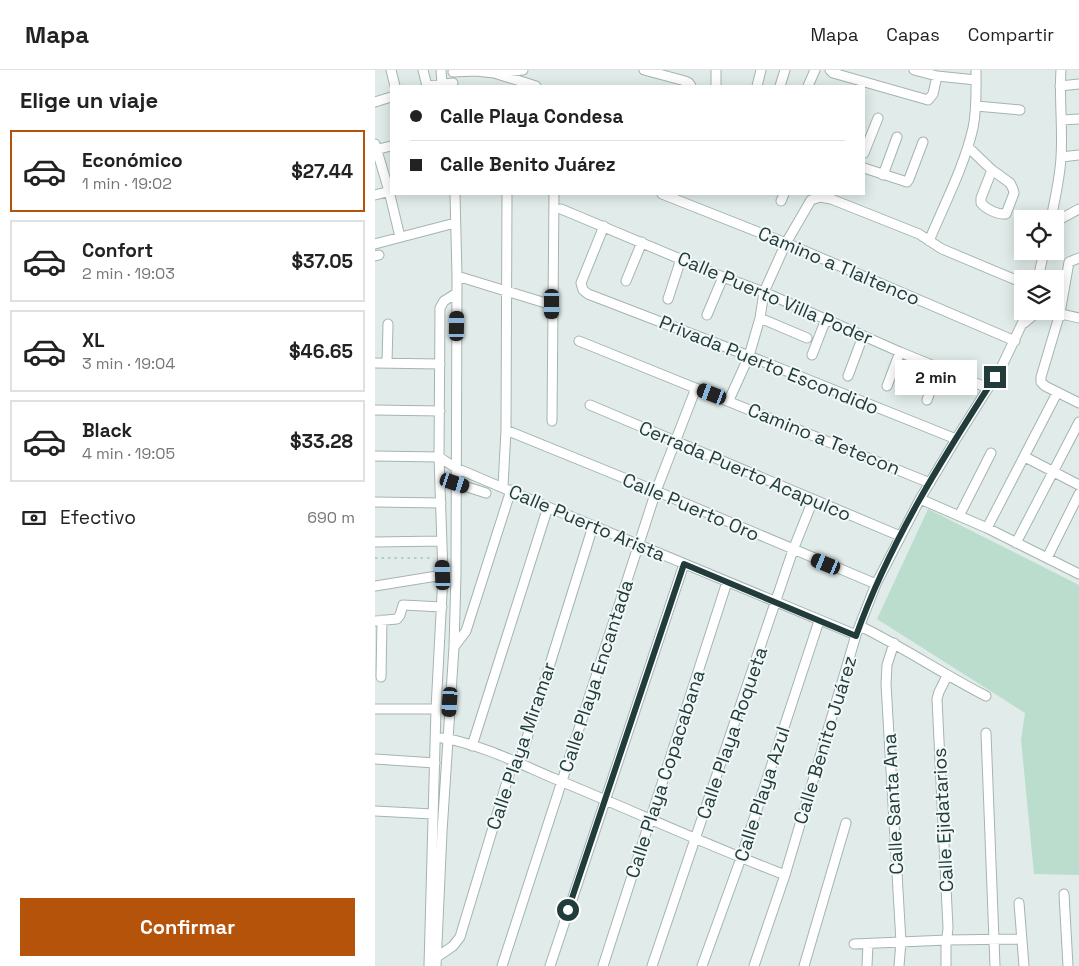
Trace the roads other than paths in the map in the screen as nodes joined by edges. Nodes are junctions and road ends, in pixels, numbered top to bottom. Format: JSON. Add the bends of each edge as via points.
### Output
{"nodes":[{"id":1,"x":391,"y":70,"type":"edge"},
{"id":2,"x":423,"y":70,"type":"edge"},
{"id":3,"x":441,"y":70,"type":"edge"},
{"id":4,"x":517,"y":70,"type":"edge"},
{"id":5,"x":523,"y":70,"type":"edge"},
{"id":6,"x":644,"y":70,"type":"edge"},
{"id":7,"x":716,"y":70,"type":"edge"},
{"id":8,"x":761,"y":70,"type":"edge"},
{"id":9,"x":785,"y":70,"type":"edge"},
{"id":10,"x":815,"y":70,"type":"edge"},
{"id":11,"x":829,"y":70,"type":"edge"},
{"id":12,"x":914,"y":70,"type":"edge"},
{"id":13,"x":976,"y":70,"type":"edge"},
{"id":14,"x":1061,"y":70,"type":"edge"},
{"id":15,"x":453,"y":71,"type":"edge"},
{"id":16,"x":494,"y":73,"type":"junction"},
{"id":17,"x":937,"y":76,"type":"junction"},
{"id":18,"x":976,"y":80,"type":"junction"},
{"id":19,"x":442,"y":84,"type":"junction"},
{"id":20,"x":1079,"y":84,"type":"edge"},
{"id":21,"x":395,"y":85,"type":"edge"},
{"id":22,"x":427,"y":85,"type":"edge"},
{"id":23,"x":434,"y":85,"type":"edge"},
{"id":24,"x":453,"y":85,"type":"edge"},
{"id":25,"x":533,"y":85,"type":"edge"},
{"id":26,"x":690,"y":85,"type":"edge"},
{"id":27,"x":716,"y":85,"type":"edge"},
{"id":28,"x":757,"y":85,"type":"edge"},
{"id":29,"x":780,"y":85,"type":"edge"},
{"id":30,"x":808,"y":85,"type":"edge"},
{"id":31,"x":1060,"y":86,"type":"junction"},
{"id":32,"x":390,"y":97,"type":"edge"},
{"id":33,"x":375,"y":102,"type":"edge"},
{"id":34,"x":976,"y":106,"type":"junction"},
{"id":35,"x":1020,"y":110,"type":"dead end"},
{"id":36,"x":878,"y":118,"type":"dead end"},
{"id":37,"x":1079,"y":119,"type":"edge"},
{"id":38,"x":1062,"y":120,"type":"junction"},
{"id":39,"x":897,"y":137,"type":"dead end"},
{"id":40,"x":923,"y":142,"type":"dead end"},
{"id":41,"x":390,"y":146,"type":"edge"},
{"id":42,"x":968,"y":147,"type":"junction"},
{"id":43,"x":375,"y":148,"type":"edge"},
{"id":44,"x":865,"y":150,"type":"edge"},
{"id":45,"x":1079,"y":155,"type":"edge"},
{"id":46,"x":1061,"y":157,"type":"junction"},
{"id":47,"x":865,"y":168,"type":"edge"},
{"id":48,"x":993,"y":170,"type":"junction"},
{"id":49,"x":883,"y":175,"type":"junction"},
{"id":50,"x":390,"y":191,"type":"edge"},
{"id":51,"x":375,"y":195,"type":"edge"},
{"id":52,"x":391,"y":195,"type":"edge"},
{"id":53,"x":455,"y":195,"type":"edge"},
{"id":54,"x":507,"y":195,"type":"edge"},
{"id":55,"x":554,"y":195,"type":"edge"},
{"id":56,"x":665,"y":195,"type":"edge"},
{"id":57,"x":561,"y":208,"type":"dead end"},
{"id":58,"x":1079,"y":209,"type":"edge"},
{"id":59,"x":1053,"y":210,"type":"edge"},
{"id":60,"x":1064,"y":217,"type":"edge"},
{"id":61,"x":455,"y":223,"type":"junction"},
{"id":62,"x":604,"y":226,"type":"junction"},
{"id":63,"x":400,"y":237,"type":"junction"},
{"id":64,"x":642,"y":242,"type":"junction"},
{"id":65,"x":786,"y":242,"type":"junction"},
{"id":66,"x":929,"y":242,"type":"junction"},
{"id":67,"x":375,"y":244,"type":"edge"},
{"id":68,"x":1079,"y":258,"type":"edge"},
{"id":69,"x":681,"y":259,"type":"junction"},
{"id":70,"x":457,"y":276,"type":"junction"},
{"id":71,"x":723,"y":277,"type":"junction"},
{"id":72,"x":1014,"y":280,"type":"edge"},
{"id":73,"x":626,"y":282,"type":"dead end"},
{"id":74,"x":506,"y":290,"type":"junction"},
{"id":75,"x":1064,"y":290,"type":"edge"},
{"id":76,"x":764,"y":292,"type":"junction"},
{"id":77,"x":457,"y":293,"type":"junction"},
{"id":78,"x":668,"y":299,"type":"dead end"},
{"id":79,"x":552,"y":304,"type":"junction"},
{"id":80,"x":1064,"y":314,"type":"edge"},
{"id":81,"x":707,"y":315,"type":"dead end"},
{"id":82,"x":760,"y":318,"type":"junction"},
{"id":83,"x":1079,"y":318,"type":"edge"},
{"id":84,"x":826,"y":319,"type":"junction"},
{"id":85,"x":1024,"y":320,"type":"edge"},
{"id":86,"x":1028,"y":320,"type":"edge"},
{"id":87,"x":1058,"y":320,"type":"edge"},
{"id":88,"x":388,"y":324,"type":"dead end"},
{"id":89,"x":1022,"y":325,"type":"junction"},
{"id":90,"x":863,"y":336,"type":"junction"},
{"id":91,"x":807,"y":338,"type":"dead end"},
{"id":92,"x":579,"y":341,"type":"dead end"},
{"id":93,"x":1015,"y":341,"type":"junction"},
{"id":94,"x":900,"y":352,"type":"junction"},
{"id":95,"x":813,"y":355,"type":"dead end"},
{"id":96,"x":749,"y":356,"type":"junction"},
{"id":97,"x":375,"y":363,"type":"edge"},
{"id":98,"x":387,"y":363,"type":"junction"},
{"id":99,"x":439,"y":364,"type":"junction"},
{"id":100,"x":939,"y":367,"type":"junction"},
{"id":101,"x":848,"y":376,"type":"dead end"},
{"id":102,"x":887,"y":386,"type":"dead end"},
{"id":103,"x":696,"y":388,"type":"junction"},
{"id":104,"x":988,"y":388,"type":"junction"},
{"id":105,"x":1057,"y":393,"type":"junction"},
{"id":106,"x":729,"y":400,"type":"junction"},
{"id":107,"x":927,"y":400,"type":"dead end"},
{"id":108,"x":1079,"y":403,"type":"edge"},
{"id":109,"x":590,"y":406,"type":"dead end"},
{"id":110,"x":375,"y":410,"type":"edge"},
{"id":111,"x":440,"y":411,"type":"junction"},
{"id":112,"x":552,"y":421,"type":"dead end"},
{"id":113,"x":1079,"y":422,"type":"edge"},
{"id":114,"x":506,"y":430,"type":"junction"},
{"id":115,"x":956,"y":439,"type":"junction"},
{"id":116,"x":675,"y":442,"type":"junction"},
{"id":117,"x":991,"y":453,"type":"dead end"},
{"id":118,"x":375,"y":456,"type":"edge"},
{"id":119,"x":439,"y":457,"type":"junction"},
{"id":120,"x":1025,"y":458,"type":"junction"},
{"id":121,"x":456,"y":468,"type":"junction"},
{"id":122,"x":1054,"y":472,"type":"junction"},
{"id":123,"x":455,"y":483,"type":"junction"},
{"id":124,"x":930,"y":483,"type":"junction"},
{"id":125,"x":1079,"y":485,"type":"edge"},
{"id":126,"x":507,"y":488,"type":"junction"},
{"id":127,"x":656,"y":491,"type":"junction"},
{"id":128,"x":486,"y":493,"type":"dead end"},
{"id":129,"x":1079,"y":494,"type":"edge"},
{"id":130,"x":920,"y":499,"type":"junction"},
{"id":131,"x":813,"y":500,"type":"junction"},
{"id":132,"x":375,"y":502,"type":"edge"},
{"id":133,"x":441,"y":503,"type":"junction"},
{"id":134,"x":548,"y":507,"type":"junction"},
{"id":135,"x":959,"y":516,"type":"junction"},
{"id":136,"x":593,"y":526,"type":"junction"},
{"id":137,"x":987,"y":528,"type":"junction"},
{"id":138,"x":900,"y":536,"type":"junction"},
{"id":139,"x":441,"y":541,"type":"junction"},
{"id":140,"x":375,"y":542,"type":"edge"},
{"id":141,"x":1016,"y":543,"type":"junction"},
{"id":142,"x":639,"y":544,"type":"junction"},
{"id":143,"x":793,"y":550,"type":"junction"},
{"id":144,"x":1047,"y":558,"type":"junction"},
{"id":145,"x":684,"y":564,"type":"junction"},
{"id":146,"x":1078,"y":570,"type":"edge"},
{"id":147,"x":443,"y":575,"type":"junction"},
{"id":148,"x":727,"y":582,"type":"junction"},
{"id":149,"x":877,"y":584,"type":"junction"},
{"id":150,"x":375,"y":586,"type":"edge"},
{"id":151,"x":775,"y":603,"type":"junction"},
{"id":152,"x":442,"y":607,"type":"junction"},
{"id":153,"x":379,"y":621,"type":"edge"},
{"id":154,"x":819,"y":621,"type":"junction"},
{"id":155,"x":860,"y":626,"type":"junction"},
{"id":156,"x":856,"y":636,"type":"junction"},
{"id":157,"x":894,"y":642,"type":"junction"},
{"id":158,"x":454,"y":647,"type":"junction"},
{"id":159,"x":947,"y":676,"type":"junction"},
{"id":160,"x":381,"y":677,"type":"dead end"},
{"id":161,"x":986,"y":696,"type":"dead end"},
{"id":162,"x":436,"y":709,"type":"junction"},
{"id":163,"x":375,"y":710,"type":"edge"},
{"id":164,"x":986,"y":733,"type":"dead end"},
{"id":165,"x":435,"y":737,"type":"junction"},
{"id":166,"x":447,"y":739,"type":"junction"},
{"id":167,"x":472,"y":746,"type":"junction"},
{"id":168,"x":375,"y":759,"type":"edge"},
{"id":169,"x":435,"y":762,"type":"junction"},
{"id":170,"x":517,"y":763,"type":"junction"},
{"id":171,"x":562,"y":782,"type":"junction"},
{"id":172,"x":604,"y":799,"type":"junction"},
{"id":173,"x":375,"y":811,"type":"edge"},
{"id":174,"x":433,"y":814,"type":"junction"},
{"id":175,"x":651,"y":819,"type":"junction"},
{"id":176,"x":846,"y":823,"type":"dead end"},
{"id":177,"x":437,"y":832,"type":"junction"},
{"id":178,"x":696,"y":839,"type":"junction"},
{"id":179,"x":741,"y":858,"type":"junction"},
{"id":180,"x":785,"y":875,"type":"junction"},
{"id":181,"x":1064,"y":894,"type":"dead end"},
{"id":182,"x":1019,"y":903,"type":"dead end"},
{"id":183,"x":434,"y":907,"type":"junction"},
{"id":184,"x":994,"y":939,"type":"junction"},
{"id":185,"x":1021,"y":939,"type":"junction"},
{"id":186,"x":947,"y":940,"type":"junction"},
{"id":187,"x":901,"y":942,"type":"junction"},
{"id":188,"x":854,"y":944,"type":"dead end"},
{"id":189,"x":867,"y":944,"type":"junction"},
{"id":190,"x":437,"y":962,"type":"edge"},
{"id":191,"x":429,"y":966,"type":"edge"},
{"id":192,"x":502,"y":966,"type":"edge"},
{"id":193,"x":550,"y":966,"type":"edge"},
{"id":194,"x":603,"y":966,"type":"edge"},
{"id":195,"x":652,"y":966,"type":"edge"},
{"id":196,"x":702,"y":966,"type":"edge"},
{"id":197,"x":754,"y":966,"type":"edge"},
{"id":198,"x":804,"y":966,"type":"edge"},
{"id":199,"x":867,"y":966,"type":"edge"},
{"id":200,"x":899,"y":966,"type":"edge"},
{"id":201,"x":946,"y":966,"type":"edge"},
{"id":202,"x":995,"y":966,"type":"edge"},
{"id":203,"x":1024,"y":966,"type":"edge"},
{"id":204,"x":1068,"y":966,"type":"edge"}],
"edges":[{"from":1,"to":21,"type":"street"},
{"from":2,"to":22,"type":"street"},
{"from":3,"to":19,"type":"street"},
{"from":4,"to":5,"type":"street"},
{"from":4,"to":16,"type":"street"},
{"from":6,"to":26,"type":"street"},
{"from":7,"to":27,"type":"street"},
{"from":8,"to":28,"type":"street"},
{"from":9,"to":29,"type":"street"},
{"from":10,"to":30,"type":"street"},
{"from":11,"to":17,"type":"street","via":[[928,100],[933,94]]},
{"from":12,"to":17,"type":"street"},
{"from":13,"to":18,"type":"street"},
{"from":14,"to":31,"type":"street"},
{"from":15,"to":16,"type":"street"},
{"from":15,"to":24,"type":"street"},
{"from":16,"to":25,"type":"street"},
{"from":17,"to":18,"type":"street"},
{"from":18,"to":34,"type":"street"},
{"from":19,"to":23,"type":"street"},
{"from":19,"to":24,"type":"street"},
{"from":20,"to":31,"type":"street"},
{"from":31,"to":38,"type":"street"},
{"from":32,"to":33,"type":"street"},
{"from":34,"to":35,"type":"street"},
{"from":34,"to":42,"type":"street"},
{"from":36,"to":44,"type":"street"},
{"from":37,"to":38,"type":"street"},
{"from":38,"to":46,"type":"street"},
{"from":39,"to":49,"type":"street"},
{"from":40,"to":49,"type":"street","via":[[907,182]]},
{"from":41,"to":43,"type":"street"},
{"from":42,"to":48,"type":"street"},
{"from":42,"to":66,"type":"street"},
{"from":43,"to":50,"type":"street"},
{"from":45,"to":46,"type":"street"},
{"from":46,"to":59,"type":"street"},
{"from":47,"to":49,"type":"street"},
{"from":48,"to":48,"type":"street","via":[[1013,188],[1006,214],[1001,215],[981,203]]},
{"from":50,"to":51,"type":"street"},
{"from":52,"to":63,"type":"street"},
{"from":53,"to":61,"type":"street"},
{"from":54,"to":74,"type":"street"},
{"from":55,"to":79,"type":"street"},
{"from":56,"to":65,"type":"street","name":"Camino a Tlaltenco"},
{"from":57,"to":62,"type":"street","name":"Calle Puerto Villa Poder"},
{"from":58,"to":60,"type":"street"},
{"from":61,"to":63,"type":"street"},
{"from":61,"to":70,"type":"street"},
{"from":62,"to":64,"type":"street","name":"Calle Puerto Villa Poder"},
{"from":62,"to":96,"type":"street","name":"Privada Puerto Escondido","via":[[581,283],[587,294]]},
{"from":63,"to":67,"type":"street"},
{"from":64,"to":69,"type":"street","name":"Calle Puerto Villa Poder"},
{"from":64,"to":73,"type":"street"},
{"from":65,"to":66,"type":"street","via":[[811,200],[820,197],[919,234]]},
{"from":65,"to":76,"type":"street"},
{"from":65,"to":93,"type":"street","name":"Camino a Tlaltenco"},
{"from":66,"to":72,"type":"street"},
{"from":68,"to":75,"type":"street","via":[[1069,262]]},
{"from":69,"to":71,"type":"street","name":"Calle Puerto Villa Poder"},
{"from":69,"to":78,"type":"street"},
{"from":70,"to":74,"type":"street"},
{"from":70,"to":77,"type":"street"},
{"from":71,"to":76,"type":"street","name":"Calle Puerto Villa Poder"},
{"from":71,"to":81,"type":"street"},
{"from":74,"to":79,"type":"street"},
{"from":74,"to":114,"type":"street"},
{"from":76,"to":82,"type":"street"},
{"from":76,"to":84,"type":"street","name":"Calle Puerto Villa Poder"},
{"from":77,"to":99,"type":"street","via":[[444,300],[440,308]]},
{"from":77,"to":121,"type":"street"},
{"from":79,"to":112,"type":"street"},
{"from":80,"to":83,"type":"street"},
{"from":82,"to":91,"type":"street"},
{"from":82,"to":96,"type":"street"},
{"from":84,"to":90,"type":"street","name":"Calle Puerto Villa Poder"},
{"from":84,"to":95,"type":"street"},
{"from":85,"to":89,"type":"street","name":"Calle Benito Juárez"},
{"from":86,"to":89,"type":"street"},
{"from":87,"to":105,"type":"street","via":[[1041,377],[1041,382]]},
{"from":88,"to":98,"type":"street"},
{"from":89,"to":93,"type":"street","name":"Calle Benito Juárez"},
{"from":90,"to":94,"type":"street","name":"Calle Puerto Villa Poder"},
{"from":90,"to":101,"type":"street"},
{"from":92,"to":103,"type":"street","name":"Camino a Tetecon"},
{"from":93,"to":104,"type":"street","name":"Calle Benito Juárez"},
{"from":94,"to":100,"type":"street","name":"Calle Puerto Villa Poder"},
{"from":94,"to":102,"type":"street"},
{"from":96,"to":106,"type":"street"},
{"from":96,"to":115,"type":"street","name":"Privada Puerto Escondido"},
{"from":97,"to":98,"type":"street"},
{"from":98,"to":99,"type":"street"},
{"from":99,"to":111,"type":"street"},
{"from":100,"to":104,"type":"street","name":"Calle Puerto Villa Poder"},
{"from":100,"to":107,"type":"street"},
{"from":103,"to":106,"type":"street","name":"Camino a Tetecon"},
{"from":103,"to":116,"type":"street","name":"Calle Playa Encantada"},
{"from":104,"to":115,"type":"street","name":"Calle Benito Juárez"},
{"from":105,"to":108,"type":"street"},
{"from":105,"to":120,"type":"street"},
{"from":106,"to":124,"type":"street","name":"Camino a Tetecon"},
{"from":109,"to":116,"type":"street","name":"Cerrada Puerto Acapulco"},
{"from":110,"to":111,"type":"street"},
{"from":111,"to":119,"type":"street"},
{"from":113,"to":122,"type":"street"},
{"from":114,"to":126,"type":"street"},
{"from":114,"to":127,"type":"street","name":"Calle Puerto Oro"},
{"from":115,"to":124,"type":"street","name":"Calle Benito Juárez"},
{"from":116,"to":127,"type":"street","name":"Calle Playa Encantada"},
{"from":116,"to":131,"type":"street","name":"Cerrada Puerto Acapulco"},
{"from":117,"to":135,"type":"street"},
{"from":118,"to":119,"type":"street"},
{"from":119,"to":121,"type":"street","name":"Calle Puerto Arista"},
{"from":119,"to":133,"type":"street"},
{"from":120,"to":122,"type":"street"},
{"from":120,"to":137,"type":"street"},
{"from":121,"to":123,"type":"street"},
{"from":121,"to":126,"type":"street","name":"Calle Puerto Arista"},
{"from":122,"to":125,"type":"street"},
{"from":122,"to":141,"type":"street"},
{"from":123,"to":128,"type":"street"},
{"from":123,"to":158,"type":"street"},
{"from":124,"to":130,"type":"street","name":"Calle Benito Juárez"},
{"from":126,"to":134,"type":"street","name":"Calle Puerto Arista"},
{"from":126,"to":158,"type":"street","via":[[466,630]]},
{"from":127,"to":142,"type":"street","name":"Calle Playa Encantada"},
{"from":127,"to":143,"type":"street","name":"Calle Puerto Oro"},
{"from":129,"to":144,"type":"street"},
{"from":130,"to":135,"type":"street"},
{"from":130,"to":138,"type":"street","name":"Calle Benito Juárez"},
{"from":131,"to":138,"type":"street","name":"Cerrada Puerto Acapulco"},
{"from":131,"to":143,"type":"street","name":"Calle Playa Roqueta"},
{"from":132,"to":133,"type":"street"},
{"from":133,"to":139,"type":"street"},
{"from":134,"to":136,"type":"street","name":"Calle Puerto Arista"},
{"from":134,"to":167,"type":"street"},
{"from":135,"to":137,"type":"street"},
{"from":136,"to":142,"type":"street","name":"Calle Puerto Arista"},
{"from":136,"to":170,"type":"street","name":"Calle Playa Miramar"},
{"from":137,"to":141,"type":"street"},
{"from":138,"to":149,"type":"street","name":"Calle Benito Juárez"},
{"from":139,"to":140,"type":"street"},
{"from":139,"to":147,"type":"street"},
{"from":141,"to":144,"type":"street"},
{"from":142,"to":145,"type":"street","name":"Calle Puerto Arista"},
{"from":142,"to":171,"type":"street","name":"Calle Playa Encantada"},
{"from":143,"to":149,"type":"street","name":"Calle Puerto Oro"},
{"from":143,"to":151,"type":"street","name":"Calle Playa Roqueta"},
{"from":144,"to":146,"type":"street"},
{"from":145,"to":148,"type":"street","name":"Calle Puerto Arista"},
{"from":145,"to":172,"type":"street"},
{"from":147,"to":150,"type":"street"},
{"from":147,"to":152,"type":"street"},
{"from":148,"to":151,"type":"street","name":"Calle Puerto Arista"},
{"from":148,"to":175,"type":"street","name":"Calle Playa Copacabana"},
{"from":149,"to":155,"type":"street","name":"Calle Benito Juárez"},
{"from":151,"to":154,"type":"street","name":"Calle Puerto Arista"},
{"from":151,"to":178,"type":"street","name":"Calle Playa Roqueta"},
{"from":152,"to":153,"type":"street","via":[[403,605],[397,620]]},
{"from":152,"to":162,"type":"street"},
{"from":153,"to":160,"type":"street"},
{"from":154,"to":156,"type":"street","name":"Calle Puerto Arista"},
{"from":154,"to":179,"type":"street","name":"Calle Playa Azul"},
{"from":155,"to":156,"type":"street","name":"Calle Benito Juárez"},
{"from":155,"to":157,"type":"street"},
{"from":156,"to":180,"type":"street","name":"Calle Benito Juárez"},
{"from":157,"to":159,"type":"street"},
{"from":157,"to":187,"type":"street","name":"Calle Santa Ana","via":[[887,665],[886,684]]},
{"from":158,"to":166,"type":"street"},
{"from":159,"to":161,"type":"street"},
{"from":159,"to":186,"type":"street","name":"Calle Ejidatarios","via":[[937,699]]},
{"from":162,"to":163,"type":"street"},
{"from":162,"to":165,"type":"street"},
{"from":164,"to":184,"type":"street"},
{"from":165,"to":166,"type":"street"},
{"from":165,"to":169,"type":"street"},
{"from":166,"to":167,"type":"street"},
{"from":166,"to":177,"type":"street"},
{"from":167,"to":170,"type":"street"},
{"from":168,"to":169,"type":"street"},
{"from":169,"to":174,"type":"street"},
{"from":170,"to":171,"type":"street"},
{"from":170,"to":190,"type":"street","name":"Calle Playa Miramar","via":[[511,768],[460,936]]},
{"from":171,"to":172,"type":"street"},
{"from":171,"to":192,"type":"street","name":"Calle Playa Encantada"},
{"from":172,"to":175,"type":"street"},
{"from":172,"to":193,"type":"street"},
{"from":173,"to":174,"type":"street"},
{"from":174,"to":177,"type":"street"},
{"from":175,"to":178,"type":"street"},
{"from":175,"to":194,"type":"street","name":"Calle Playa Copacabana"},
{"from":176,"to":198,"type":"street"},
{"from":177,"to":183,"type":"street"},
{"from":178,"to":179,"type":"street"},
{"from":178,"to":195,"type":"street","name":"Calle Playa Roqueta"},
{"from":179,"to":180,"type":"street"},
{"from":179,"to":196,"type":"street","name":"Calle Playa Azul"},
{"from":180,"to":197,"type":"street","name":"Calle Benito Juárez"},
{"from":181,"to":204,"type":"street"},
{"from":182,"to":185,"type":"street"},
{"from":183,"to":190,"type":"street"},
{"from":183,"to":191,"type":"street"},
{"from":184,"to":185,"type":"street"},
{"from":184,"to":186,"type":"street"},
{"from":184,"to":202,"type":"street"},
{"from":185,"to":203,"type":"street"},
{"from":186,"to":187,"type":"street"},
{"from":186,"to":201,"type":"street","name":"Calle Ejidatarios"},
{"from":187,"to":189,"type":"street"},
{"from":187,"to":200,"type":"street","name":"Calle Santa Ana"},
{"from":188,"to":189,"type":"street"},
{"from":189,"to":199,"type":"street"}]}
